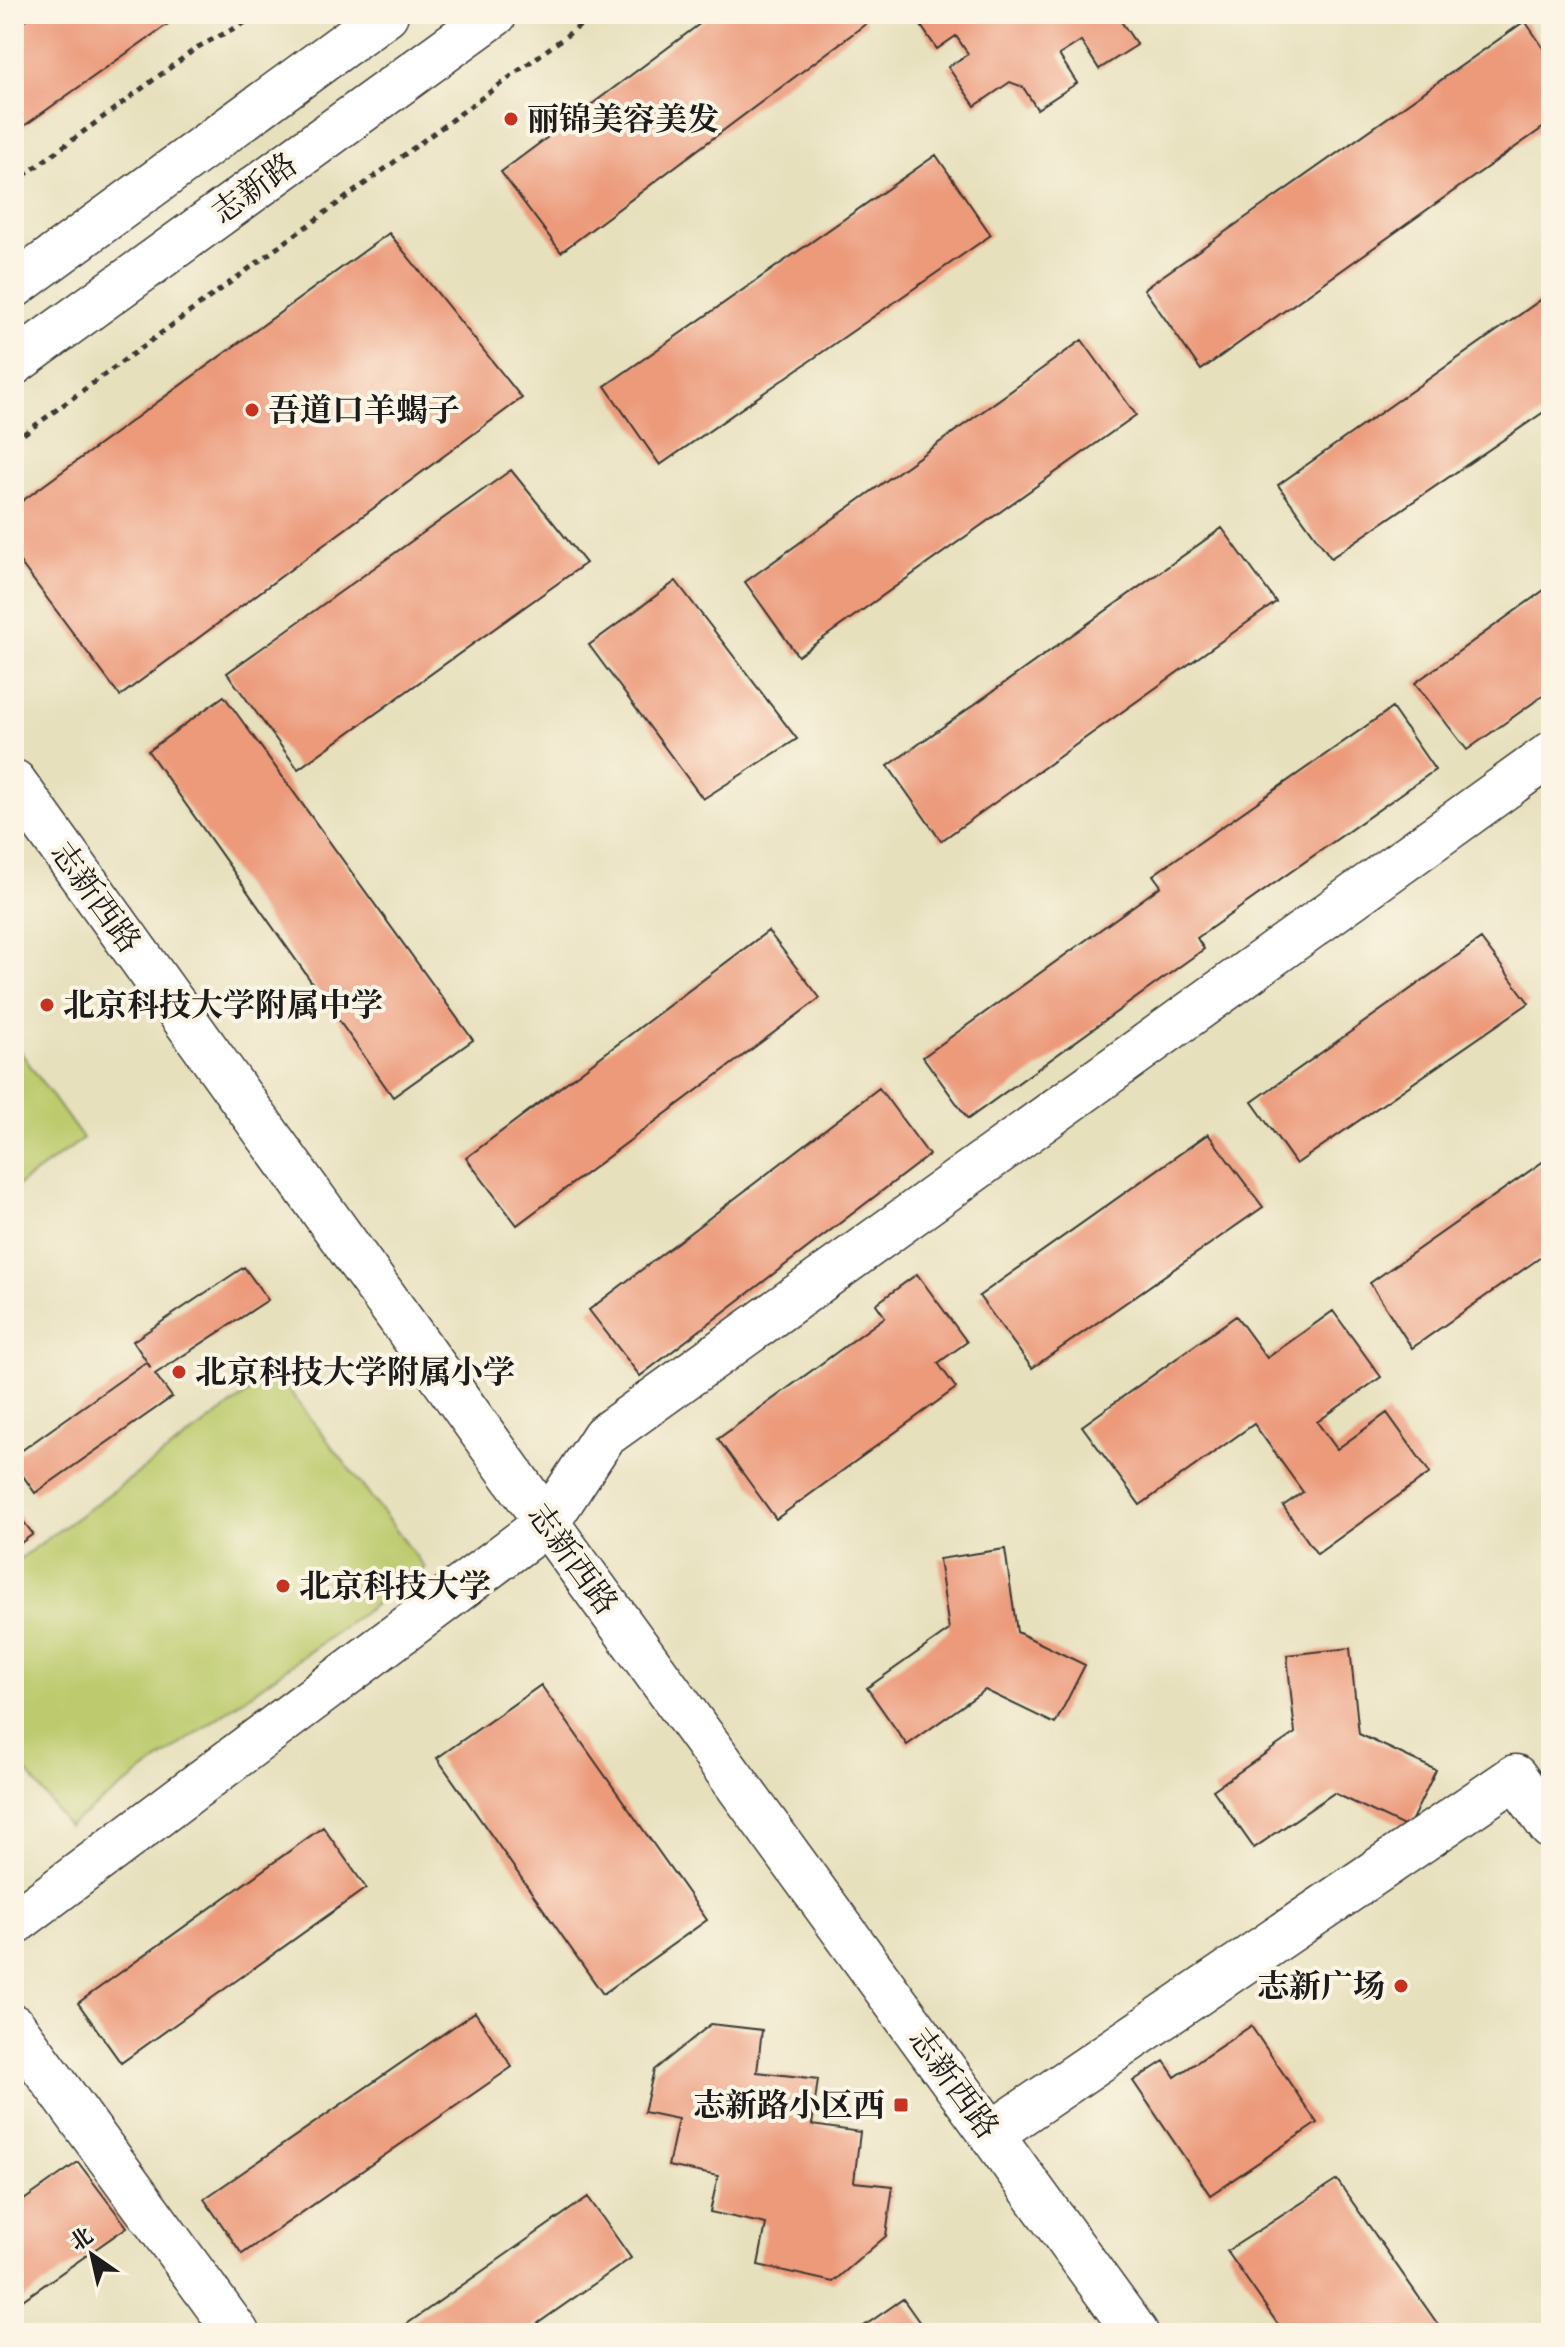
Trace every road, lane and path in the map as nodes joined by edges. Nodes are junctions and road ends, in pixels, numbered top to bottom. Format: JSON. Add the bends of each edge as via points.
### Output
{"nodes":[{"id":1,"x":262,"y":14,"type":"edge"},
{"id":2,"x":386,"y":14,"type":"edge"},
{"id":3,"x":495,"y":14,"type":"edge"},
{"id":4,"x":596,"y":14,"type":"edge"},
{"id":5,"x":14,"y":183,"type":"edge"},
{"id":6,"x":14,"y":286,"type":"edge"},
{"id":7,"x":14,"y":363,"type":"edge"},
{"id":8,"x":14,"y":441,"type":"edge"},
{"id":9,"x":1551,"y":754,"type":"edge"},
{"id":10,"x":14,"y":782,"type":"edge"},
{"id":11,"x":547,"y":1523,"type":"junction"},
{"id":12,"x":1551,"y":1827,"type":"edge"},
{"id":13,"x":14,"y":1923,"type":"edge"},
{"id":14,"x":14,"y":2027,"type":"edge"},
{"id":15,"x":991,"y":2134,"type":"junction"},
{"id":16,"x":237,"y":2333,"type":"edge"},
{"id":17,"x":1136,"y":2333,"type":"edge"}],
"edges":[{"from":1,"to":5,"type":"path","via":[[198,47]]},
{"from":2,"to":6,"type":"street","name":"志新路"},
{"from":3,"to":7,"type":"street","name":"志新路"},
{"from":4,"to":8,"type":"path"},
{"from":9,"to":11,"type":"street","via":[[604,1436]]},
{"from":10,"to":11,"type":"street","name":"志新西路"},
{"from":11,"to":13,"type":"street"},
{"from":11,"to":15,"type":"street","name":"志新西路"},
{"from":12,"to":15,"type":"street","via":[[1515,1777]]},
{"from":14,"to":16,"type":"street"},
{"from":15,"to":17,"type":"street","name":"志新西路"}]}
